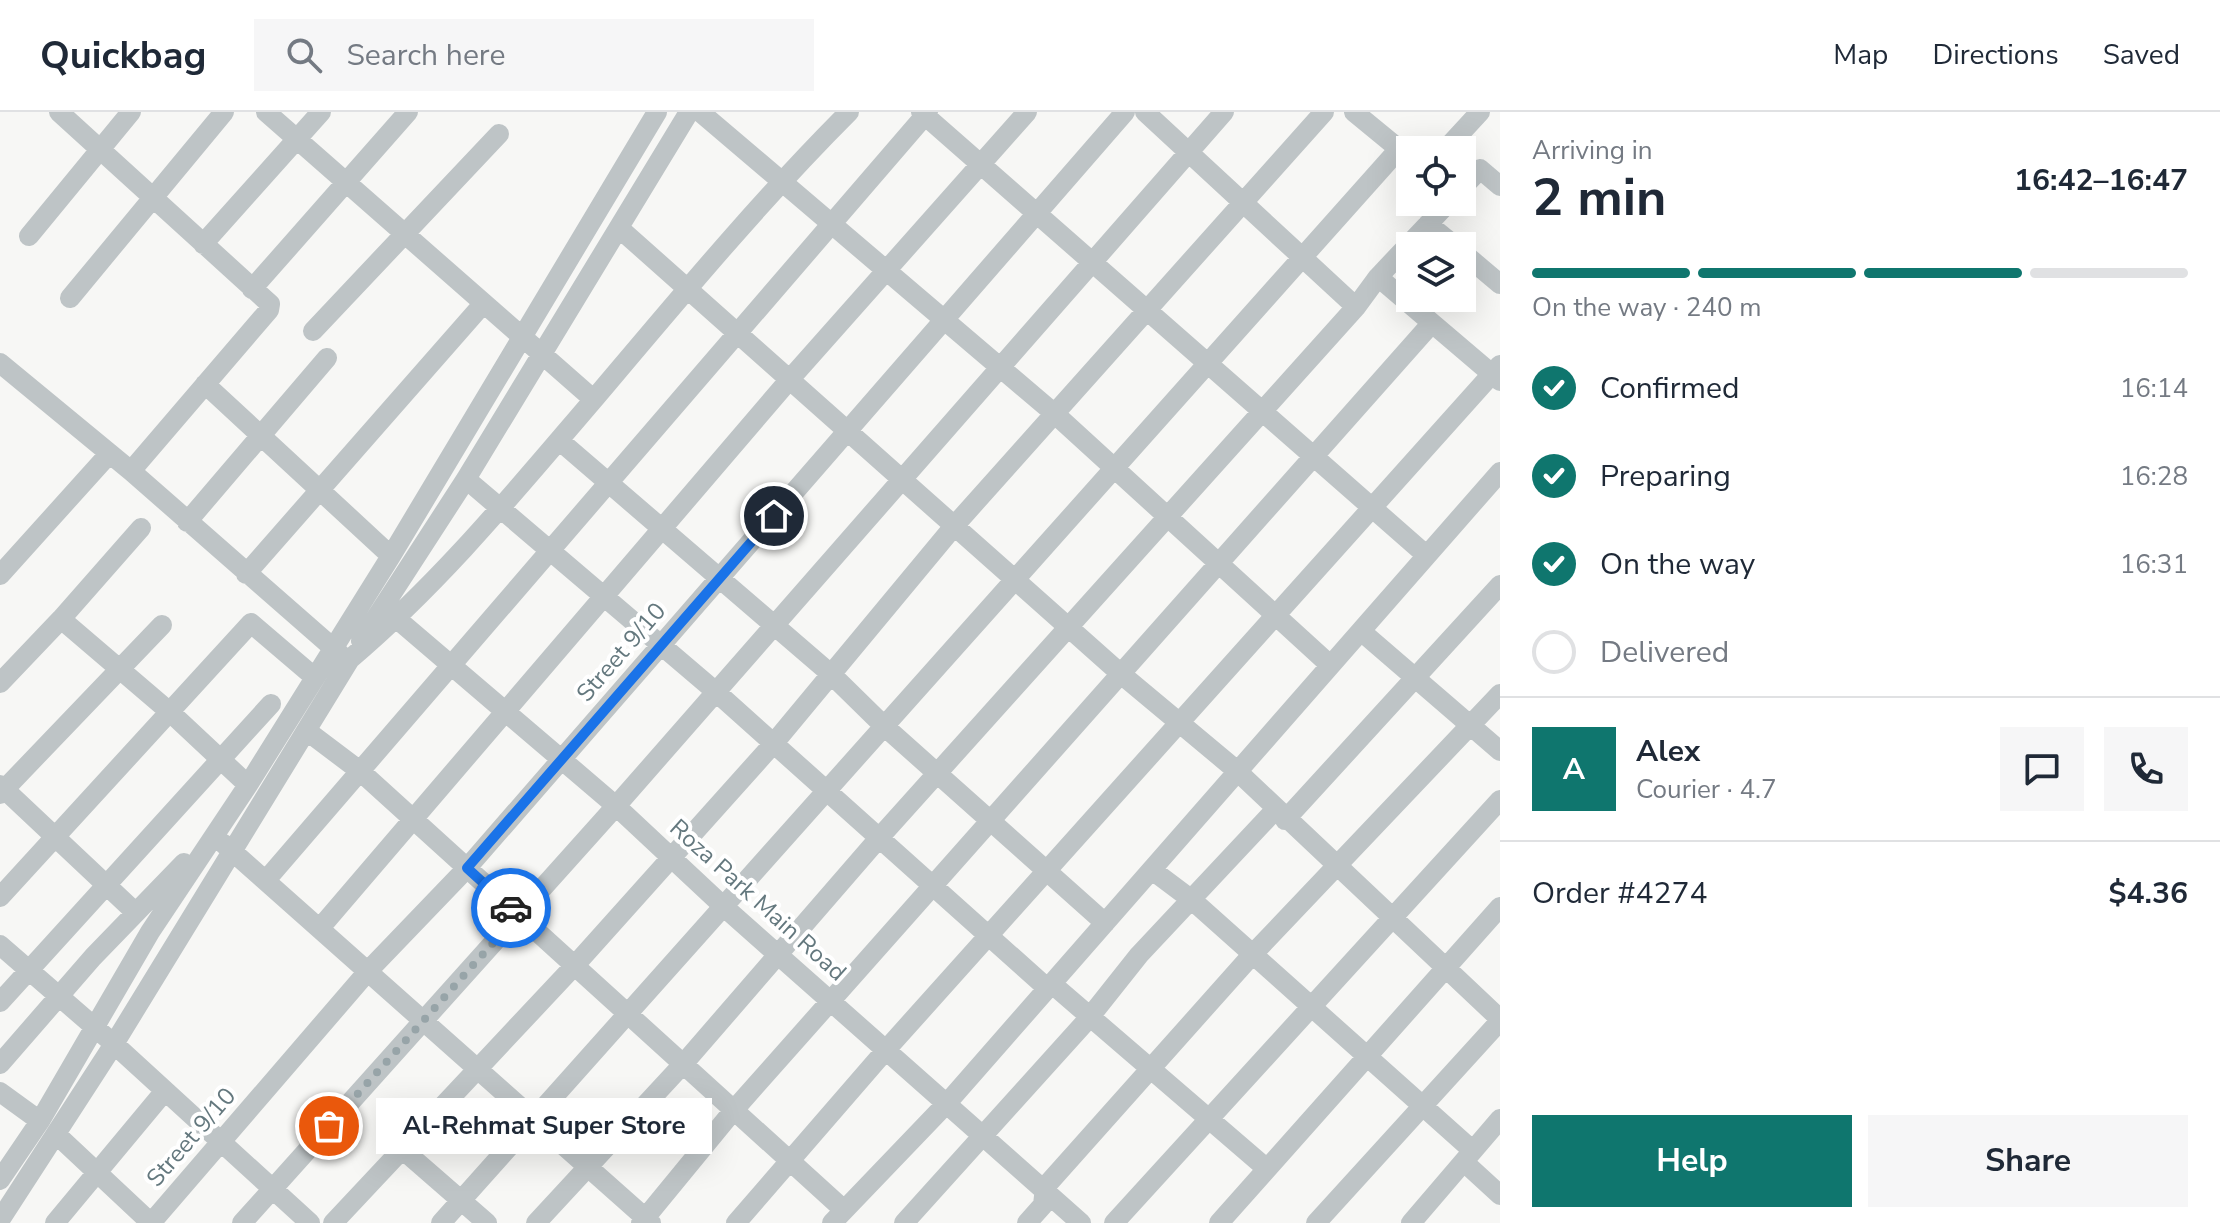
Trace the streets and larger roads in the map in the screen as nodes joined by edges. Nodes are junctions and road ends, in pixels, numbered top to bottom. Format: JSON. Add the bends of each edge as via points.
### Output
{"nodes":[{"id":1,"x":59,"y":112,"type":"edge"},
{"id":2,"x":131,"y":112,"type":"edge"},
{"id":3,"x":224,"y":112,"type":"edge"},
{"id":4,"x":266,"y":112,"type":"edge"},
{"id":5,"x":321,"y":112,"type":"edge"},
{"id":6,"x":408,"y":112,"type":"edge"},
{"id":7,"x":657,"y":112,"type":"edge"},
{"id":8,"x":689,"y":112,"type":"edge"},
{"id":9,"x":700,"y":112,"type":"edge"},
{"id":10,"x":849,"y":112,"type":"edge"},
{"id":11,"x":1027,"y":112,"type":"edge"},
{"id":12,"x":1125,"y":112,"type":"edge"},
{"id":13,"x":1145,"y":112,"type":"edge"},
{"id":14,"x":1224,"y":112,"type":"edge"},
{"id":15,"x":1324,"y":112,"type":"edge"},
{"id":16,"x":1354,"y":112,"type":"edge"},
{"id":17,"x":1480,"y":112,"type":"edge"},
{"id":18,"x":924,"y":113,"type":"edge"},
{"id":19,"x":499,"y":134,"type":"dead end"},
{"id":20,"x":1458,"y":136,"type":"edge"},
{"id":21,"x":295,"y":141,"type":"junction"},
{"id":22,"x":1396,"y":146,"type":"edge"},
{"id":23,"x":100,"y":150,"type":"junction"},
{"id":24,"x":1190,"y":153,"type":"junction"},
{"id":25,"x":1396,"y":162,"type":"edge"},
{"id":26,"x":980,"y":165,"type":"junction"},
{"id":27,"x":1476,"y":173,"type":"edge"},
{"id":28,"x":781,"y":180,"type":"junction"},
{"id":29,"x":345,"y":184,"type":"junction"},
{"id":30,"x":1500,"y":186,"type":"edge"},
{"id":31,"x":153,"y":199,"type":"junction"},
{"id":32,"x":1243,"y":202,"type":"junction"},
{"id":33,"x":1037,"y":214,"type":"junction"},
{"id":34,"x":1436,"y":216,"type":"edge"},
{"id":35,"x":832,"y":222,"type":"junction"},
{"id":36,"x":1428,"y":224,"type":"junction"},
{"id":37,"x":619,"y":228,"type":"junction"},
{"id":38,"x":1438,"y":232,"type":"edge"},
{"id":39,"x":403,"y":234,"type":"junction"},
{"id":40,"x":29,"y":236,"type":"dead end"},
{"id":41,"x":203,"y":244,"type":"junction"},
{"id":42,"x":1303,"y":257,"type":"junction"},
{"id":43,"x":1092,"y":263,"type":"junction"},
{"id":44,"x":1476,"y":264,"type":"edge"},
{"id":45,"x":887,"y":269,"type":"junction"},
{"id":46,"x":1378,"y":277,"type":"junction"},
{"id":47,"x":1500,"y":284,"type":"edge"},
{"id":48,"x":252,"y":289,"type":"junction"},
{"id":49,"x":689,"y":291,"type":"junction"},
{"id":50,"x":70,"y":298,"type":"dead end"},
{"id":51,"x":483,"y":304,"type":"junction"},
{"id":52,"x":1356,"y":307,"type":"junction"},
{"id":53,"x":1147,"y":311,"type":"junction"},
{"id":54,"x":943,"y":319,"type":"junction"},
{"id":55,"x":1431,"y":324,"type":"junction"},
{"id":56,"x":313,"y":331,"type":"dead end"},
{"id":57,"x":738,"y":333,"type":"junction"},
{"id":58,"x":520,"y":336,"type":"junction"},
{"id":59,"x":542,"y":354,"type":"junction"},
{"id":60,"x":327,"y":358,"type":"dead end"},
{"id":61,"x":0,"y":363,"type":"edge"},
{"id":62,"x":1208,"y":364,"type":"junction"},
{"id":63,"x":999,"y":366,"type":"junction"},
{"id":64,"x":1497,"y":373,"type":"edge"},
{"id":65,"x":790,"y":379,"type":"junction"},
{"id":66,"x":205,"y":384,"type":"junction"},
{"id":67,"x":593,"y":399,"type":"junction"},
{"id":68,"x":1262,"y":412,"type":"junction"},
{"id":69,"x":1055,"y":414,"type":"junction"},
{"id":70,"x":848,"y":430,"type":"junction"},
{"id":71,"x":259,"y":434,"type":"junction"},
{"id":72,"x":560,"y":441,"type":"junction"},
{"id":73,"x":109,"y":454,"type":"junction"},
{"id":74,"x":1313,"y":457,"type":"junction"},
{"id":75,"x":1115,"y":468,"type":"junction"},
{"id":76,"x":131,"y":471,"type":"junction"},
{"id":77,"x":1499,"y":476,"type":"edge"},
{"id":78,"x":466,"y":479,"type":"junction"},
{"id":79,"x":903,"y":479,"type":"junction"},
{"id":80,"x":607,"y":485,"type":"junction"},
{"id":81,"x":319,"y":489,"type":"junction"},
{"id":82,"x":1373,"y":508,"type":"junction"},
{"id":83,"x":502,"y":510,"type":"junction"},
{"id":84,"x":1169,"y":517,"type":"junction"},
{"id":85,"x":187,"y":522,"type":"junction"},
{"id":86,"x":955,"y":525,"type":"junction"},
{"id":87,"x":141,"y":528,"type":"dead end"},
{"id":88,"x":661,"y":531,"type":"junction"},
{"id":89,"x":550,"y":551,"type":"junction"},
{"id":90,"x":1426,"y":555,"type":"junction"},
{"id":91,"x":391,"y":556,"type":"junction"},
{"id":92,"x":1220,"y":562,"type":"junction"},
{"id":93,"x":246,"y":574,"type":"junction"},
{"id":94,"x":0,"y":575,"type":"edge"},
{"id":95,"x":1015,"y":579,"type":"junction"},
{"id":96,"x":718,"y":581,"type":"junction"},
{"id":97,"x":1500,"y":585,"type":"edge"},
{"id":98,"x":604,"y":597,"type":"junction"},
{"id":99,"x":1277,"y":616,"type":"junction"},
{"id":100,"x":61,"y":619,"type":"junction"},
{"id":101,"x":397,"y":619,"type":"junction"},
{"id":102,"x":162,"y":625,"type":"dead end"},
{"id":103,"x":772,"y":627,"type":"junction"},
{"id":104,"x":1069,"y":628,"type":"junction"},
{"id":105,"x":1362,"y":632,"type":"junction"},
{"id":106,"x":661,"y":645,"type":"junction"},
{"id":107,"x":330,"y":649,"type":"junction"},
{"id":108,"x":350,"y":659,"type":"junction"},
{"id":109,"x":451,"y":665,"type":"junction"},
{"id":110,"x":1330,"y":665,"type":"junction"},
{"id":111,"x":119,"y":670,"type":"junction"},
{"id":112,"x":1121,"y":674,"type":"junction"},
{"id":113,"x":832,"y":675,"type":"junction"},
{"id":114,"x":1415,"y":675,"type":"junction"},
{"id":115,"x":313,"y":676,"type":"junction"},
{"id":116,"x":0,"y":683,"type":"edge"},
{"id":117,"x":715,"y":691,"type":"junction"},
{"id":118,"x":1500,"y":694,"type":"edge"},
{"id":119,"x":271,"y":704,"type":"dead end"},
{"id":120,"x":171,"y":713,"type":"junction"},
{"id":121,"x":505,"y":713,"type":"junction"},
{"id":122,"x":1181,"y":723,"type":"junction"},
{"id":123,"x":884,"y":726,"type":"junction"},
{"id":124,"x":1472,"y":726,"type":"junction"},
{"id":125,"x":307,"y":731,"type":"junction"},
{"id":126,"x":774,"y":743,"type":"junction"},
{"id":127,"x":1500,"y":751,"type":"edge"},
{"id":128,"x":222,"y":758,"type":"junction"},
{"id":129,"x":560,"y":761,"type":"junction"},
{"id":130,"x":1236,"y":770,"type":"junction"},
{"id":131,"x":360,"y":771,"type":"junction"},
{"id":132,"x":938,"y":774,"type":"junction"},
{"id":133,"x":248,"y":785,"type":"junction"},
{"id":134,"x":1,"y":789,"type":"edge"},
{"id":135,"x":825,"y":791,"type":"junction"},
{"id":136,"x":1500,"y":800,"type":"edge"},
{"id":137,"x":616,"y":806,"type":"junction"},
{"id":138,"x":1280,"y":815,"type":"junction"},
{"id":139,"x":413,"y":819,"type":"junction"},
{"id":140,"x":991,"y":820,"type":"junction"},
{"id":141,"x":212,"y":834,"type":"junction"},
{"id":142,"x":55,"y":836,"type":"junction"},
{"id":143,"x":879,"y":838,"type":"junction"},
{"id":144,"x":233,"y":851,"type":"junction"},
{"id":145,"x":672,"y":857,"type":"junction"},
{"id":146,"x":1338,"y":867,"type":"junction"},
{"id":147,"x":467,"y":868,"type":"junction"},
{"id":148,"x":1046,"y":870,"type":"junction"},
{"id":149,"x":1152,"y":870,"type":"junction"},
{"id":150,"x":267,"y":879,"type":"junction"},
{"id":151,"x":107,"y":886,"type":"junction"},
{"id":152,"x":931,"y":886,"type":"junction"},
{"id":153,"x":0,"y":897,"type":"edge"},
{"id":154,"x":1192,"y":900,"type":"junction"},
{"id":155,"x":723,"y":906,"type":"junction"},
{"id":156,"x":1500,"y":907,"type":"edge"},
{"id":157,"x":135,"y":912,"type":"junction"},
{"id":158,"x":518,"y":915,"type":"junction"},
{"id":159,"x":1391,"y":919,"type":"junction"},
{"id":160,"x":1105,"y":923,"type":"junction"},
{"id":161,"x":320,"y":928,"type":"junction"},
{"id":162,"x":988,"y":934,"type":"junction"},
{"id":163,"x":0,"y":945,"type":"edge"},
{"id":164,"x":777,"y":954,"type":"junction"},
{"id":165,"x":1251,"y":956,"type":"junction"},
{"id":166,"x":576,"y":964,"type":"junction"},
{"id":167,"x":1445,"y":969,"type":"junction"},
{"id":168,"x":369,"y":970,"type":"junction"},
{"id":169,"x":29,"y":971,"type":"junction"},
{"id":170,"x":1049,"y":986,"type":"junction"},
{"id":171,"x":57,"y":996,"type":"junction"},
{"id":172,"x":0,"y":1002,"type":"edge"},
{"id":173,"x":830,"y":1002,"type":"junction"},
{"id":174,"x":1310,"y":1007,"type":"junction"},
{"id":175,"x":628,"y":1012,"type":"junction"},
{"id":176,"x":1089,"y":1018,"type":"junction"},
{"id":177,"x":1500,"y":1020,"type":"edge"},
{"id":178,"x":424,"y":1021,"type":"junction"},
{"id":179,"x":95,"y":1027,"type":"junction"},
{"id":180,"x":114,"y":1044,"type":"junction"},
{"id":181,"x":885,"y":1051,"type":"junction"},
{"id":182,"x":1366,"y":1056,"type":"junction"},
{"id":183,"x":685,"y":1062,"type":"junction"},
{"id":184,"x":0,"y":1064,"type":"edge"},
{"id":185,"x":478,"y":1068,"type":"junction"},
{"id":186,"x":1147,"y":1069,"type":"junction"},
{"id":187,"x":0,"y":1092,"type":"edge"},
{"id":188,"x":164,"y":1092,"type":"junction"},
{"id":189,"x":948,"y":1102,"type":"junction"},
{"id":190,"x":1422,"y":1105,"type":"junction"},
{"id":191,"x":733,"y":1111,"type":"junction"},
{"id":192,"x":1210,"y":1118,"type":"junction"},
{"id":193,"x":533,"y":1119,"type":"junction"},
{"id":194,"x":1500,"y":1119,"type":"edge"},
{"id":195,"x":40,"y":1121,"type":"junction"},
{"id":196,"x":57,"y":1135,"type":"junction"},
{"id":197,"x":984,"y":1135,"type":"junction"},
{"id":198,"x":221,"y":1143,"type":"junction"},
{"id":199,"x":402,"y":1149,"type":"junction"},
{"id":200,"x":1468,"y":1156,"type":"junction"},
{"id":201,"x":789,"y":1159,"type":"junction"},
{"id":202,"x":586,"y":1167,"type":"junction"},
{"id":203,"x":1267,"y":1169,"type":"junction"},
{"id":204,"x":98,"y":1174,"type":"junction"},
{"id":205,"x":0,"y":1180,"type":"edge"},
{"id":206,"x":1045,"y":1187,"type":"junction"},
{"id":207,"x":272,"y":1189,"type":"junction"},
{"id":208,"x":1500,"y":1195,"type":"edge"},
{"id":209,"x":461,"y":1200,"type":"junction"},
{"id":210,"x":838,"y":1216,"type":"edge"},
{"id":211,"x":0,"y":1220,"type":"edge"},
{"id":212,"x":646,"y":1221,"type":"edge"},
{"id":213,"x":55,"y":1223,"type":"edge"},
{"id":214,"x":151,"y":1223,"type":"edge"},
{"id":215,"x":242,"y":1223,"type":"edge"},
{"id":216,"x":310,"y":1223,"type":"edge"},
{"id":217,"x":333,"y":1223,"type":"edge"},
{"id":218,"x":441,"y":1223,"type":"edge"},
{"id":219,"x":487,"y":1223,"type":"edge"},
{"id":220,"x":536,"y":1223,"type":"edge"},
{"id":221,"x":736,"y":1223,"type":"edge"},
{"id":222,"x":904,"y":1223,"type":"edge"},
{"id":223,"x":1027,"y":1223,"type":"edge"},
{"id":224,"x":1081,"y":1223,"type":"edge"},
{"id":225,"x":1114,"y":1223,"type":"edge"},
{"id":226,"x":1219,"y":1223,"type":"edge"},
{"id":227,"x":1316,"y":1223,"type":"edge"},
{"id":228,"x":1411,"y":1223,"type":"edge"}],
"edges":[{"from":1,"to":23,"type":"street"},
{"from":2,"to":23,"type":"street"},
{"from":3,"to":31,"type":"street"},
{"from":4,"to":21,"type":"street"},
{"from":5,"to":21,"type":"street"},
{"from":6,"to":29,"type":"street"},
{"from":7,"to":58,"type":"street"},
{"from":8,"to":37,"type":"street"},
{"from":9,"to":28,"type":"street"},
{"from":10,"to":28,"type":"street"},
{"from":11,"to":26,"type":"street"},
{"from":12,"to":33,"type":"street","name":"Street 9/10"},
{"from":13,"to":24,"type":"street"},
{"from":14,"to":24,"type":"street"},
{"from":15,"to":32,"type":"street"},
{"from":16,"to":22,"type":"street"},
{"from":17,"to":20,"type":"street"},
{"from":18,"to":26,"type":"street"},
{"from":18,"to":35,"type":"street"},
{"from":19,"to":39,"type":"street"},
{"from":21,"to":29,"type":"street"},
{"from":21,"to":41,"type":"street"},
{"from":23,"to":31,"type":"street"},
{"from":23,"to":40,"type":"street"},
{"from":24,"to":32,"type":"street"},
{"from":24,"to":43,"type":"street"},
{"from":25,"to":42,"type":"street"},
{"from":26,"to":33,"type":"street"},
{"from":26,"to":45,"type":"street"},
{"from":27,"to":30,"type":"street","via":[[1480,169]]},
{"from":28,"to":35,"type":"street"},
{"from":28,"to":49,"type":"street"},
{"from":29,"to":39,"type":"street"},
{"from":29,"to":48,"type":"street"},
{"from":31,"to":41,"type":"street"},
{"from":31,"to":50,"type":"street"},
{"from":32,"to":42,"type":"street"},
{"from":32,"to":53,"type":"street"},
{"from":33,"to":43,"type":"street"},
{"from":33,"to":54,"type":"street","name":"Street 9/10"},
{"from":34,"to":36,"type":"street"},
{"from":35,"to":45,"type":"street"},
{"from":35,"to":57,"type":"street"},
{"from":36,"to":38,"type":"street"},
{"from":36,"to":46,"type":"street"},
{"from":37,"to":49,"type":"street"},
{"from":37,"to":59,"type":"street"},
{"from":39,"to":51,"type":"street"},
{"from":39,"to":56,"type":"street"},
{"from":41,"to":48,"type":"street"},
{"from":42,"to":52,"type":"street"},
{"from":42,"to":62,"type":"street"},
{"from":43,"to":53,"type":"street"},
{"from":43,"to":63,"type":"street"},
{"from":44,"to":47,"type":"street"},
{"from":45,"to":54,"type":"street"},
{"from":45,"to":65,"type":"street"},
{"from":46,"to":52,"type":"street"},
{"from":46,"to":55,"type":"street"},
{"from":48,"to":66,"type":"street","via":[[270,304],[269,310]]},
{"from":49,"to":57,"type":"street"},
{"from":49,"to":67,"type":"street"},
{"from":51,"to":58,"type":"street"},
{"from":51,"to":81,"type":"street"},
{"from":52,"to":68,"type":"street"},
{"from":53,"to":62,"type":"street"},
{"from":53,"to":69,"type":"street"},
{"from":54,"to":63,"type":"street"},
{"from":54,"to":70,"type":"street","name":"Street 9/10"},
{"from":55,"to":64,"type":"street"},
{"from":55,"to":74,"type":"street"},
{"from":57,"to":65,"type":"street"},
{"from":57,"to":80,"type":"street"},
{"from":58,"to":59,"type":"street"},
{"from":58,"to":91,"type":"street"},
{"from":59,"to":67,"type":"street"},
{"from":59,"to":78,"type":"street"},
{"from":60,"to":71,"type":"street"},
{"from":61,"to":73,"type":"street"},
{"from":62,"to":68,"type":"street"},
{"from":62,"to":75,"type":"street"},
{"from":63,"to":69,"type":"street"},
{"from":63,"to":79,"type":"street"},
{"from":64,"to":82,"type":"street"},
{"from":65,"to":70,"type":"street"},
{"from":65,"to":88,"type":"street"},
{"from":66,"to":71,"type":"street"},
{"from":66,"to":76,"type":"street"},
{"from":67,"to":72,"type":"street"},
{"from":68,"to":74,"type":"street"},
{"from":68,"to":84,"type":"street"},
{"from":69,"to":75,"type":"street"},
{"from":69,"to":86,"type":"street"},
{"from":70,"to":79,"type":"street"},
{"from":70,"to":96,"type":"street","name":"Street 9/10"},
{"from":71,"to":81,"type":"street"},
{"from":71,"to":85,"type":"street"},
{"from":72,"to":80,"type":"street"},
{"from":72,"to":83,"type":"street"},
{"from":73,"to":76,"type":"street"},
{"from":73,"to":94,"type":"street"},
{"from":74,"to":82,"type":"street"},
{"from":74,"to":92,"type":"street"},
{"from":75,"to":84,"type":"street"},
{"from":75,"to":95,"type":"street"},
{"from":76,"to":85,"type":"street"},
{"from":77,"to":90,"type":"street"},
{"from":78,"to":83,"type":"street"},
{"from":78,"to":108,"type":"street"},
{"from":79,"to":86,"type":"street"},
{"from":79,"to":103,"type":"street"},
{"from":80,"to":88,"type":"street"},
{"from":80,"to":89,"type":"street"},
{"from":81,"to":91,"type":"street"},
{"from":81,"to":93,"type":"street"},
{"from":82,"to":90,"type":"street"},
{"from":82,"to":99,"type":"street"},
{"from":83,"to":89,"type":"street"},
{"from":83,"to":101,"type":"street"},
{"from":84,"to":92,"type":"street"},
{"from":84,"to":104,"type":"street"},
{"from":85,"to":93,"type":"street"},
{"from":86,"to":95,"type":"street"},
{"from":86,"to":113,"type":"street"},
{"from":87,"to":100,"type":"street"},
{"from":88,"to":96,"type":"street"},
{"from":88,"to":98,"type":"street"},
{"from":89,"to":98,"type":"street"},
{"from":89,"to":109,"type":"street"},
{"from":90,"to":105,"type":"street"},
{"from":91,"to":107,"type":"street"},
{"from":92,"to":99,"type":"street"},
{"from":92,"to":112,"type":"street"},
{"from":93,"to":107,"type":"street"},
{"from":95,"to":104,"type":"street"},
{"from":95,"to":123,"type":"street"},
{"from":96,"to":103,"type":"street"},
{"from":96,"to":106,"type":"street","name":"Street 9/10"},
{"from":97,"to":114,"type":"street"},
{"from":98,"to":106,"type":"street"},
{"from":98,"to":121,"type":"street"},
{"from":99,"to":110,"type":"street"},
{"from":99,"to":122,"type":"street"},
{"from":100,"to":111,"type":"street"},
{"from":100,"to":116,"type":"street"},
{"from":101,"to":108,"type":"street"},
{"from":101,"to":109,"type":"street","name":"Roza Park Main Road"},
{"from":102,"to":111,"type":"street"},
{"from":103,"to":113,"type":"street"},
{"from":103,"to":117,"type":"street"},
{"from":104,"to":112,"type":"street"},
{"from":104,"to":132,"type":"street"},
{"from":105,"to":110,"type":"street"},
{"from":105,"to":114,"type":"street"},
{"from":106,"to":117,"type":"street"},
{"from":106,"to":129,"type":"street","name":"Street 9/10"},
{"from":107,"to":108,"type":"street"},
{"from":107,"to":115,"type":"street"},
{"from":108,"to":125,"type":"street"},
{"from":109,"to":121,"type":"street","name":"Roza Park Main Road"},
{"from":109,"to":131,"type":"street"},
{"from":110,"to":130,"type":"street"},
{"from":111,"to":120,"type":"street"},
{"from":111,"to":134,"type":"street"},
{"from":112,"to":122,"type":"street"},
{"from":112,"to":140,"type":"street"},
{"from":113,"to":123,"type":"street"},
{"from":113,"to":126,"type":"street"},
{"from":114,"to":124,"type":"street"},
{"from":114,"to":138,"type":"street"},
{"from":115,"to":120,"type":"street","via":[[251,623]]},
{"from":115,"to":133,"type":"street"},
{"from":117,"to":126,"type":"street"},
{"from":117,"to":137,"type":"street"},
{"from":118,"to":124,"type":"street"},
{"from":119,"to":128,"type":"street"},
{"from":120,"to":128,"type":"street"},
{"from":120,"to":142,"type":"street"},
{"from":121,"to":129,"type":"street","name":"Roza Park Main Road"},
{"from":121,"to":139,"type":"street"},
{"from":122,"to":130,"type":"street"},
{"from":122,"to":148,"type":"street"},
{"from":123,"to":132,"type":"street"},
{"from":123,"to":135,"type":"street"},
{"from":124,"to":127,"type":"street"},
{"from":124,"to":146,"type":"street"},
{"from":125,"to":131,"type":"street"},
{"from":125,"to":144,"type":"street"},
{"from":126,"to":135,"type":"street"},
{"from":126,"to":145,"type":"street"},
{"from":128,"to":133,"type":"street"},
{"from":128,"to":151,"type":"street"},
{"from":129,"to":137,"type":"street","name":"Roza Park Main Road"},
{"from":129,"to":147,"type":"street","name":"Street 9/10"},
{"from":130,"to":138,"type":"street"},
{"from":130,"to":149,"type":"street"},
{"from":131,"to":139,"type":"street"},
{"from":131,"to":150,"type":"street"},
{"from":132,"to":140,"type":"street"},
{"from":132,"to":143,"type":"street"},
{"from":133,"to":141,"type":"street"},
{"from":134,"to":142,"type":"street"},
{"from":135,"to":143,"type":"street"},
{"from":135,"to":155,"type":"street"},
{"from":136,"to":159,"type":"street"},
{"from":137,"to":145,"type":"street","name":"Roza Park Main Road"},
{"from":137,"to":158,"type":"street"},
{"from":138,"to":146,"type":"street"},
{"from":138,"to":154,"type":"street"},
{"from":139,"to":147,"type":"street"},
{"from":139,"to":161,"type":"street"},
{"from":140,"to":148,"type":"street"},
{"from":140,"to":152,"type":"street"},
{"from":141,"to":144,"type":"street"},
{"from":141,"to":157,"type":"street"},
{"from":141,"to":179,"type":"street"},
{"from":142,"to":151,"type":"street"},
{"from":142,"to":153,"type":"street"},
{"from":143,"to":152,"type":"street"},
{"from":143,"to":164,"type":"street"},
{"from":144,"to":150,"type":"street"},
{"from":144,"to":180,"type":"street"},
{"from":145,"to":155,"type":"street","name":"Roza Park Main Road"},
{"from":145,"to":166,"type":"street"},
{"from":146,"to":159,"type":"street"},
{"from":146,"to":165,"type":"street"},
{"from":147,"to":158,"type":"street"},
{"from":147,"to":168,"type":"street","name":"Street 9/10"},
{"from":148,"to":160,"type":"street"},
{"from":148,"to":162,"type":"street"},
{"from":149,"to":154,"type":"street"},
{"from":149,"to":160,"type":"street"},
{"from":150,"to":161,"type":"street"},
{"from":151,"to":157,"type":"street"},
{"from":151,"to":169,"type":"street"},
{"from":152,"to":162,"type":"street"},
{"from":152,"to":173,"type":"street"},
{"from":154,"to":165,"type":"street"},
{"from":154,"to":176,"type":"street"},
{"from":155,"to":164,"type":"street","name":"Roza Park Main Road"},
{"from":155,"to":175,"type":"street"},
{"from":156,"to":167,"type":"street"},
{"from":157,"to":171,"type":"street"},
{"from":158,"to":166,"type":"street"},
{"from":158,"to":178,"type":"street"},
{"from":159,"to":167,"type":"street"},
{"from":159,"to":174,"type":"street"},
{"from":160,"to":170,"type":"street"},
{"from":161,"to":168,"type":"street"},
{"from":162,"to":170,"type":"street"},
{"from":162,"to":181,"type":"street"},
{"from":163,"to":169,"type":"street"},
{"from":164,"to":173,"type":"street","name":"Roza Park Main Road"},
{"from":164,"to":183,"type":"street"},
{"from":165,"to":174,"type":"street"},
{"from":165,"to":186,"type":"street"},
{"from":166,"to":175,"type":"street"},
{"from":166,"to":185,"type":"street"},
{"from":167,"to":177,"type":"street"},
{"from":167,"to":182,"type":"street"},
{"from":168,"to":178,"type":"street"},
{"from":168,"to":198,"type":"street","name":"Street 9/10"},
{"from":169,"to":171,"type":"street"},
{"from":169,"to":172,"type":"street"},
{"from":170,"to":176,"type":"street"},
{"from":170,"to":189,"type":"street"},
{"from":171,"to":179,"type":"street"},
{"from":171,"to":184,"type":"street"},
{"from":173,"to":181,"type":"street","name":"Roza Park Main Road"},
{"from":173,"to":191,"type":"street"},
{"from":174,"to":182,"type":"street"},
{"from":174,"to":192,"type":"street"},
{"from":175,"to":183,"type":"street"},
{"from":175,"to":193,"type":"street"},
{"from":176,"to":186,"type":"street"},
{"from":176,"to":197,"type":"street"},
{"from":177,"to":190,"type":"street"},
{"from":178,"to":185,"type":"street"},
{"from":178,"to":207,"type":"street"},
{"from":179,"to":180,"type":"street"},
{"from":179,"to":195,"type":"street"},
{"from":180,"to":188,"type":"street"},
{"from":180,"to":196,"type":"street"},
{"from":181,"to":189,"type":"street","name":"Roza Park Main Road"},
{"from":181,"to":201,"type":"street"},
{"from":182,"to":190,"type":"street"},
{"from":182,"to":203,"type":"street"},
{"from":183,"to":191,"type":"street"},
{"from":183,"to":202,"type":"street"},
{"from":185,"to":193,"type":"street"},
{"from":185,"to":199,"type":"street"},
{"from":186,"to":192,"type":"street"},
{"from":186,"to":206,"type":"street"},
{"from":187,"to":195,"type":"street"},
{"from":188,"to":198,"type":"street"},
{"from":188,"to":204,"type":"street"},
{"from":189,"to":197,"type":"street","name":"Roza Park Main Road"},
{"from":189,"to":210,"type":"street"},
{"from":190,"to":200,"type":"street"},
{"from":190,"to":227,"type":"street"},
{"from":191,"to":201,"type":"street"},
{"from":191,"to":212,"type":"street"},
{"from":192,"to":203,"type":"street"},
{"from":192,"to":225,"type":"street"},
{"from":193,"to":202,"type":"street"},
{"from":193,"to":209,"type":"street"},
{"from":194,"to":200,"type":"street"},
{"from":195,"to":205,"type":"street"},
{"from":196,"to":204,"type":"street"},
{"from":196,"to":211,"type":"street"},
{"from":197,"to":206,"type":"street","name":"Roza Park Main Road"},
{"from":197,"to":222,"type":"street"},
{"from":198,"to":207,"type":"street"},
{"from":198,"to":214,"type":"street","name":"Street 9/10"},
{"from":199,"to":209,"type":"street"},
{"from":199,"to":217,"type":"street"},
{"from":200,"to":208,"type":"street"},
{"from":200,"to":228,"type":"street"},
{"from":201,"to":210,"type":"street"},
{"from":201,"to":221,"type":"street"},
{"from":202,"to":212,"type":"street"},
{"from":202,"to":220,"type":"street"},
{"from":203,"to":226,"type":"street"},
{"from":204,"to":213,"type":"street"},
{"from":204,"to":214,"type":"street"},
{"from":206,"to":223,"type":"street","via":[[1043,1205]]},
{"from":206,"to":224,"type":"street","name":"Roza Park Main Road"},
{"from":207,"to":215,"type":"street"},
{"from":207,"to":216,"type":"street"},
{"from":209,"to":218,"type":"street"},
{"from":209,"to":219,"type":"street"}]}
